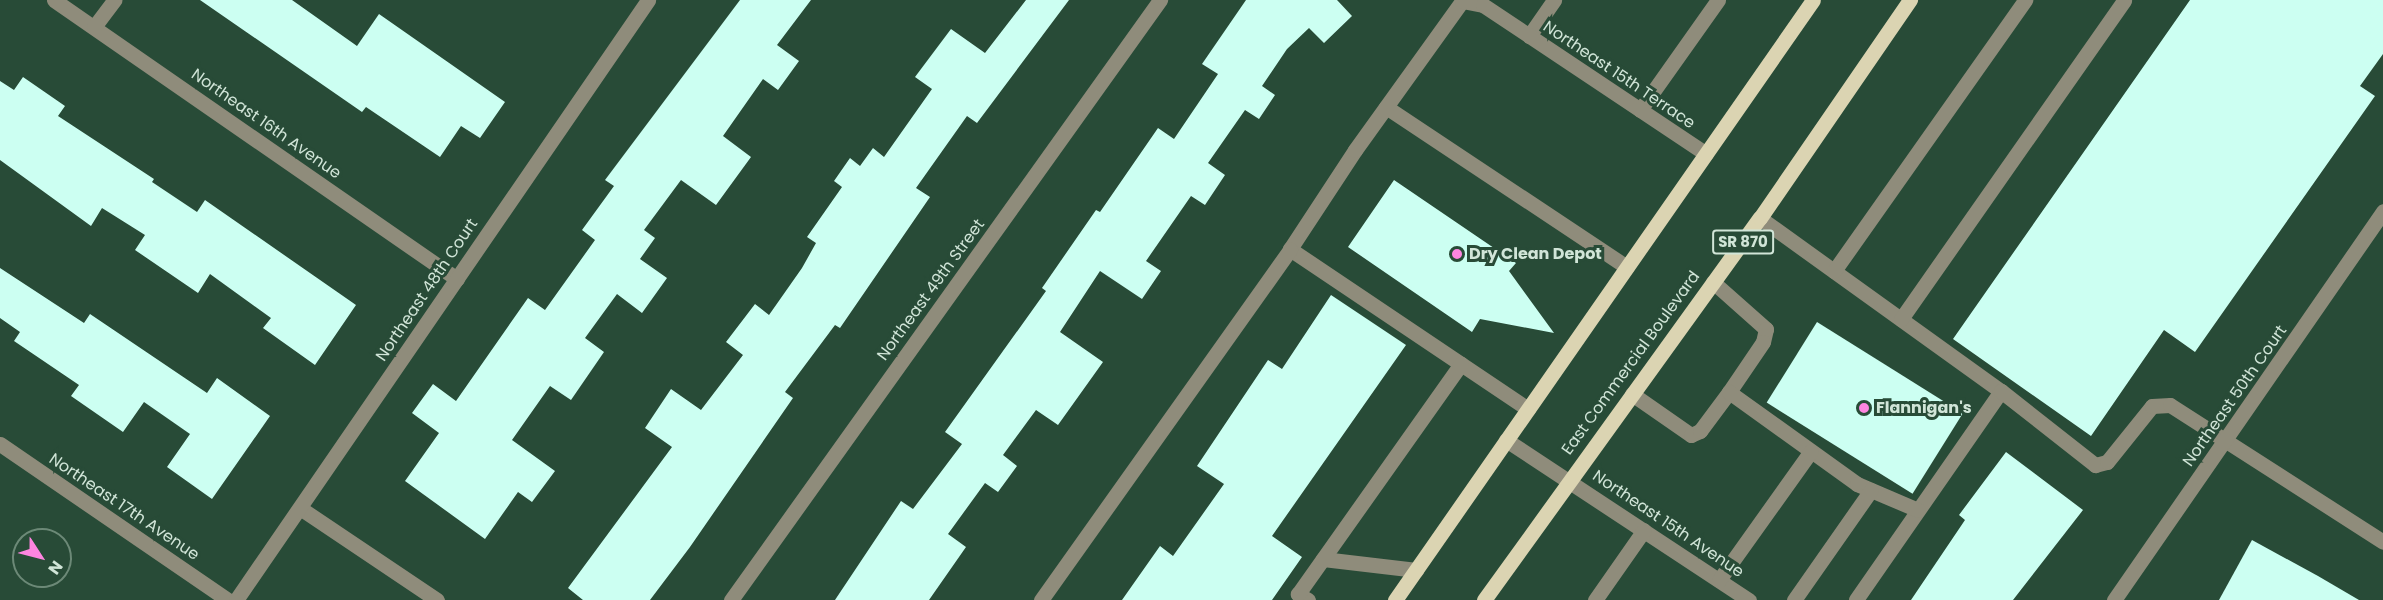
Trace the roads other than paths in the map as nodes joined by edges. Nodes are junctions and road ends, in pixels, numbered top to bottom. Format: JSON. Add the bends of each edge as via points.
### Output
{"nodes":[{"id":1,"x":54,"y":0,"type":"edge"},
{"id":2,"x":114,"y":0,"type":"edge"},
{"id":3,"x":648,"y":0,"type":"edge"},
{"id":4,"x":1160,"y":0,"type":"edge"},
{"id":5,"x":1554,"y":0,"type":"edge"},
{"id":6,"x":1813,"y":0,"type":"edge"},
{"id":7,"x":1911,"y":0,"type":"edge"},
{"id":8,"x":2025,"y":0,"type":"edge"},
{"id":9,"x":2124,"y":0,"type":"edge"},
{"id":10,"x":1717,"y":2,"type":"edge"},
{"id":11,"x":94,"y":27,"type":"junction"},
{"id":12,"x":1529,"y":36,"type":"junction"},
{"id":13,"x":1386,"y":106,"type":"junction"},
{"id":14,"x":1640,"y":110,"type":"junction"},
{"id":15,"x":1706,"y":154,"type":"junction"},
{"id":16,"x":2383,"y":211,"type":"edge"},
{"id":17,"x":1760,"y":218,"type":"junction"},
{"id":18,"x":1290,"y":249,"type":"junction"},
{"id":19,"x":1627,"y":267,"type":"junction"},
{"id":20,"x":1834,"y":271,"type":"junction"},
{"id":21,"x":457,"y":279,"type":"junction"},
{"id":22,"x":1713,"y":282,"type":"junction"},
{"id":23,"x":1901,"y":319,"type":"junction"},
{"id":24,"x":1461,"y":364,"type":"junction"},
{"id":25,"x":2001,"y":391,"type":"junction"},
{"id":26,"x":1729,"y":392,"type":"junction"},
{"id":27,"x":1632,"y":394,"type":"junction"},
{"id":28,"x":1528,"y":409,"type":"junction"},
{"id":29,"x":1506,"y":440,"type":"junction"},
{"id":30,"x":0,"y":444,"type":"edge"},
{"id":31,"x":2224,"y":444,"type":"junction"},
{"id":32,"x":1811,"y":451,"type":"junction"},
{"id":33,"x":1569,"y":480,"type":"junction"},
{"id":34,"x":1871,"y":490,"type":"junction"},
{"id":35,"x":300,"y":508,"type":"junction"},
{"id":36,"x":1918,"y":510,"type":"junction"},
{"id":37,"x":1644,"y":530,"type":"junction"},
{"id":38,"x":2383,"y":542,"type":"edge"},
{"id":39,"x":1323,"y":559,"type":"junction"},
{"id":40,"x":1416,"y":570,"type":"junction"},
{"id":41,"x":1719,"y":580,"type":"junction"},
{"id":42,"x":1488,"y":599,"type":"edge"},
{"id":43,"x":228,"y":600,"type":"edge"},
{"id":44,"x":236,"y":600,"type":"edge"},
{"id":45,"x":437,"y":600,"type":"edge"},
{"id":46,"x":732,"y":600,"type":"edge"},
{"id":47,"x":1041,"y":600,"type":"edge"},
{"id":48,"x":1308,"y":600,"type":"edge"},
{"id":49,"x":1395,"y":600,"type":"edge"},
{"id":50,"x":1595,"y":600,"type":"edge"},
{"id":51,"x":1749,"y":600,"type":"edge"},
{"id":52,"x":1794,"y":600,"type":"edge"},
{"id":53,"x":1856,"y":600,"type":"edge"},
{"id":54,"x":2114,"y":600,"type":"edge"}],
"edges":[{"from":1,"to":11,"type":"street","name":"Northeast 16th Avenue"},
{"from":2,"to":11,"type":"street"},
{"from":3,"to":21,"type":"street","name":"Northeast 48th Court"},
{"from":4,"to":46,"type":"street","name":"Northeast 49th Street"},
{"from":5,"to":12,"type":"street"},
{"from":6,"to":15,"type":"main road"},
{"from":7,"to":17,"type":"main road","name":"East Commercial Boulevard","number":"SR 870"},
{"from":8,"to":20,"type":"street"},
{"from":9,"to":23,"type":"street"},
{"from":10,"to":14,"type":"street"},
{"from":11,"to":21,"type":"street","name":"Northeast 16th Avenue"},
{"from":12,"to":13,"type":"street","name":"Northeast 15th Terrace","via":[[1483,5],[1462,1]]},
{"from":12,"to":14,"type":"street","name":"Northeast 15th Terrace"},
{"from":13,"to":18,"type":"street"},
{"from":13,"to":19,"type":"street"},
{"from":14,"to":15,"type":"street","name":"Northeast 15th Terrace"},
{"from":15,"to":19,"type":"main road"},
{"from":16,"to":31,"type":"street","name":"Northeast 50th Court"},
{"from":17,"to":20,"type":"street"},
{"from":17,"to":22,"type":"main road","name":"East Commercial Boulevard","number":"SR 870"},
{"from":18,"to":24,"type":"street"},
{"from":18,"to":47,"type":"street"},
{"from":19,"to":28,"type":"main road"},
{"from":20,"to":23,"type":"street"},
{"from":21,"to":35,"type":"street","name":"Northeast 48th Court"},
{"from":22,"to":26,"type":"street","via":[[1766,329],[1763,342]]},
{"from":22,"to":27,"type":"main road","name":"East Commercial Boulevard","number":"SR 870"},
{"from":23,"to":25,"type":"street"},
{"from":24,"to":28,"type":"street"},
{"from":24,"to":39,"type":"street"},
{"from":25,"to":31,"type":"street","via":[[2095,465],[2107,462],[2152,406],[2170,405]]},
{"from":25,"to":36,"type":"street"},
{"from":26,"to":27,"type":"street","via":[[1700,432],[1691,435]]},
{"from":26,"to":32,"type":"street"},
{"from":27,"to":33,"type":"main road","name":"East Commercial Boulevard","number":"SR 870"},
{"from":28,"to":29,"type":"main road"},
{"from":29,"to":33,"type":"street","name":"Northeast 15th Avenue"},
{"from":29,"to":40,"type":"main road"},
{"from":30,"to":43,"type":"street","name":"Northeast 17th Avenue"},
{"from":31,"to":38,"type":"street"},
{"from":31,"to":54,"type":"street","name":"Northeast 50th Court"},
{"from":32,"to":34,"type":"street"},
{"from":32,"to":41,"type":"street"},
{"from":33,"to":37,"type":"street","name":"Northeast 15th Avenue"},
{"from":33,"to":42,"type":"main road","name":"East Commercial Boulevard","number":"SR 870"},
{"from":34,"to":36,"type":"street"},
{"from":34,"to":52,"type":"street"},
{"from":35,"to":44,"type":"street","name":"Northeast 48th Court"},
{"from":35,"to":45,"type":"street"},
{"from":36,"to":53,"type":"street"},
{"from":37,"to":41,"type":"street","name":"Northeast 15th Avenue"},
{"from":37,"to":50,"type":"street"},
{"from":39,"to":40,"type":"street"},
{"from":39,"to":48,"type":"street","via":[[1298,594]]},
{"from":40,"to":49,"type":"main road"},
{"from":41,"to":51,"type":"street","name":"Northeast 15th Avenue"}]}
